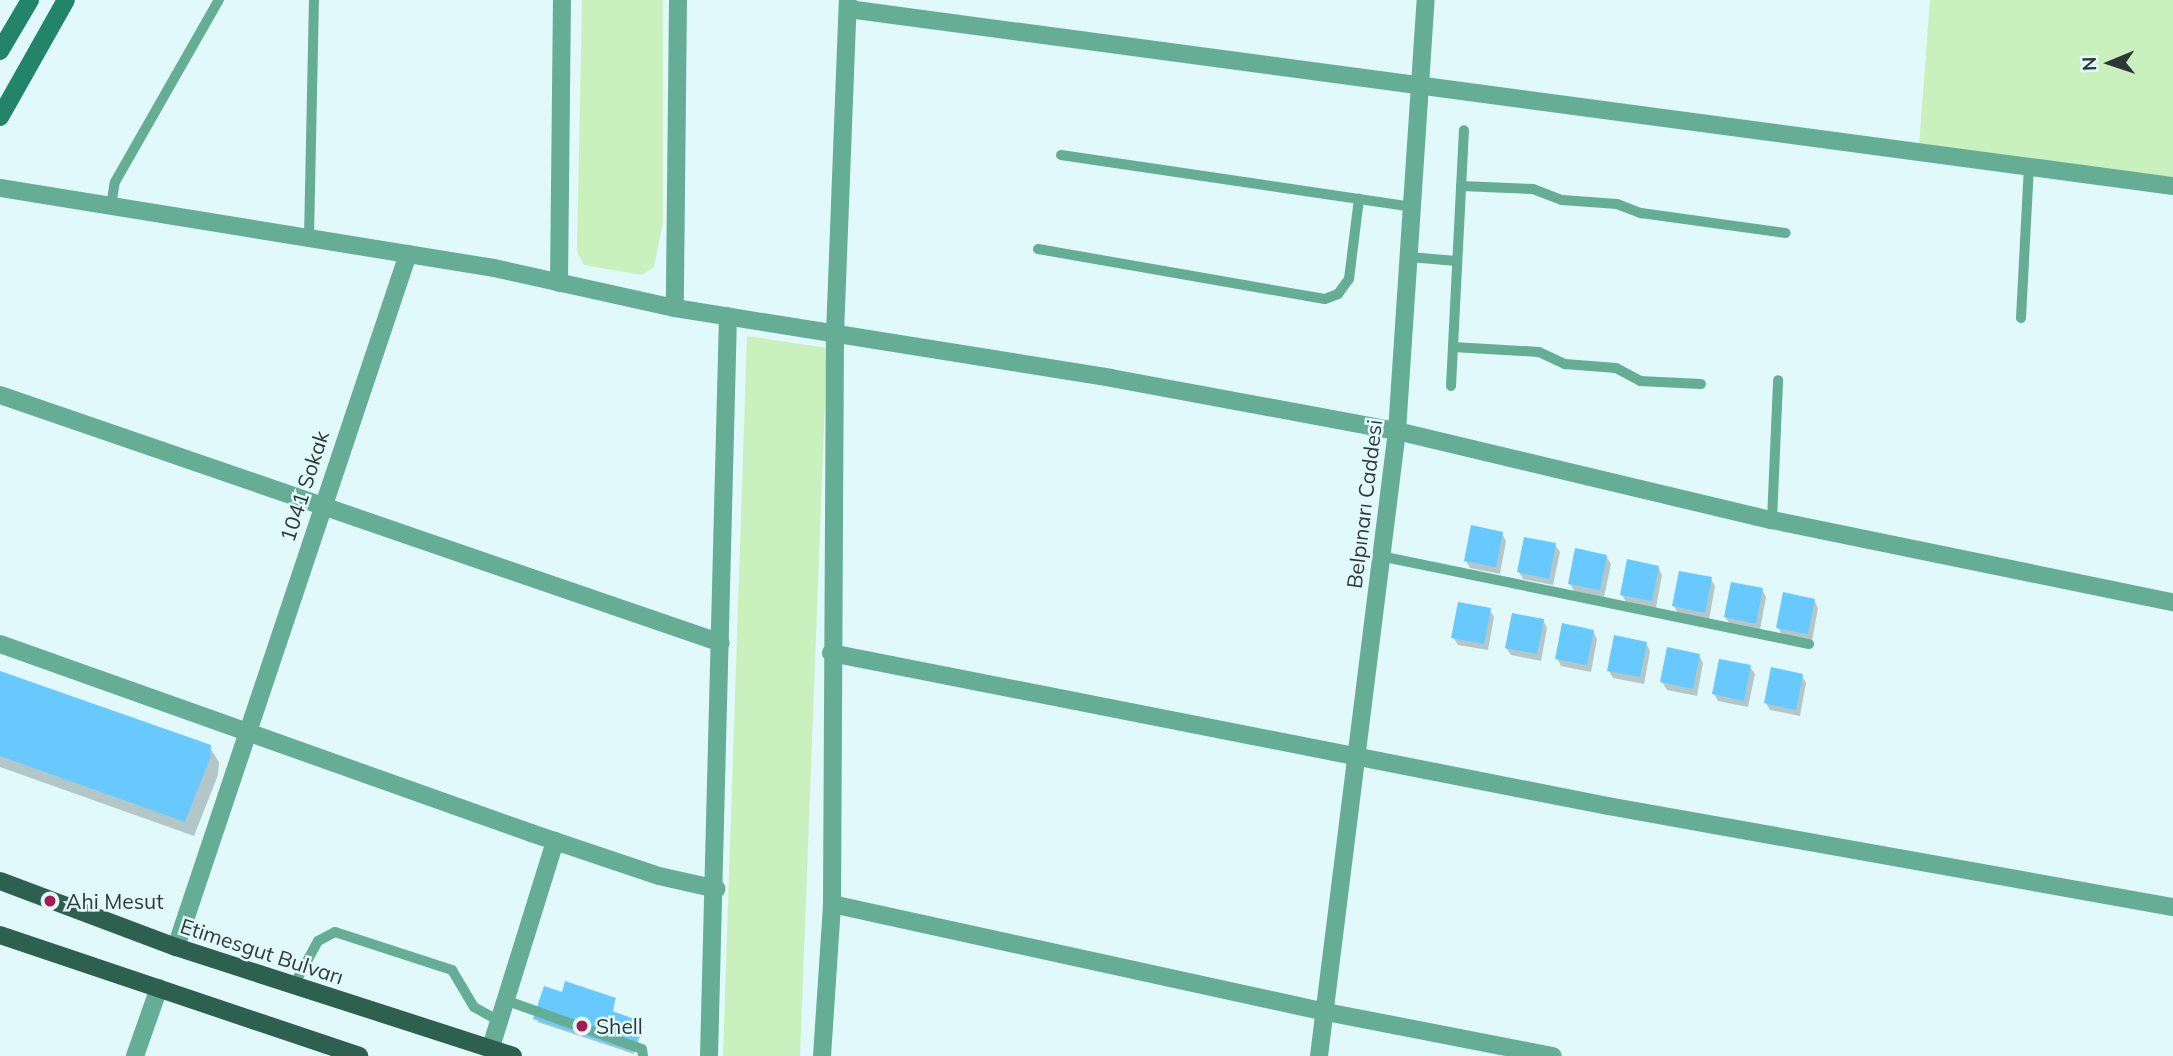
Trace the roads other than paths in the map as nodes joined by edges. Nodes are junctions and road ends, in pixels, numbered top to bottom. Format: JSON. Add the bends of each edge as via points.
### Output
{"nodes":[{"id":1,"x":30,"y":0,"type":"edge"},
{"id":2,"x":65,"y":0,"type":"edge"},
{"id":3,"x":219,"y":0,"type":"edge"},
{"id":4,"x":314,"y":0,"type":"edge"},
{"id":5,"x":562,"y":0,"type":"edge"},
{"id":6,"x":678,"y":0,"type":"edge"},
{"id":7,"x":1426,"y":0,"type":"edge"},
{"id":8,"x":848,"y":4,"type":"edge"},
{"id":9,"x":0,"y":51,"type":"edge"},
{"id":10,"x":1420,"y":87,"type":"junction"},
{"id":11,"x":0,"y":117,"type":"edge"},
{"id":12,"x":1464,"y":130,"type":"dead end"},
{"id":13,"x":1061,"y":155,"type":"dead end"},
{"id":14,"x":2029,"y":167,"type":"junction"},
{"id":15,"x":1461,"y":186,"type":"junction"},
{"id":16,"x":2173,"y":186,"type":"edge"},
{"id":17,"x":0,"y":188,"type":"edge"},
{"id":18,"x":1359,"y":200,"type":"junction"},
{"id":19,"x":111,"y":206,"type":"junction"},
{"id":20,"x":1412,"y":207,"type":"junction"},
{"id":21,"x":1786,"y":233,"type":"dead end"},
{"id":22,"x":309,"y":237,"type":"junction"},
{"id":23,"x":1038,"y":249,"type":"dead end"},
{"id":24,"x":408,"y":254,"type":"junction"},
{"id":25,"x":1409,"y":257,"type":"junction"},
{"id":26,"x":1457,"y":261,"type":"junction"},
{"id":27,"x":559,"y":283,"type":"junction"},
{"id":28,"x":675,"y":308,"type":"junction"},
{"id":29,"x":728,"y":316,"type":"junction"},
{"id":30,"x":2021,"y":318,"type":"dead end"},
{"id":31,"x":835,"y":334,"type":"junction"},
{"id":32,"x":1453,"y":347,"type":"junction"},
{"id":33,"x":1778,"y":380,"type":"dead end"},
{"id":34,"x":1701,"y":384,"type":"dead end"},
{"id":35,"x":1451,"y":386,"type":"dead end"},
{"id":36,"x":0,"y":395,"type":"edge"},
{"id":37,"x":1397,"y":431,"type":"junction"},
{"id":38,"x":321,"y":505,"type":"junction"},
{"id":39,"x":1772,"y":520,"type":"junction"},
{"id":40,"x":1380,"y":556,"type":"junction"},
{"id":41,"x":2173,"y":602,"type":"edge"},
{"id":42,"x":721,"y":643,"type":"junction"},
{"id":43,"x":0,"y":644,"type":"edge"},
{"id":44,"x":1809,"y":644,"type":"dead end"},
{"id":45,"x":831,"y":653,"type":"junction"},
{"id":46,"x":250,"y":736,"type":"junction"},
{"id":47,"x":1354,"y":758,"type":"junction"},
{"id":48,"x":555,"y":841,"type":"junction"},
{"id":49,"x":0,"y":881,"type":"edge"},
{"id":50,"x":717,"y":889,"type":"junction"},
{"id":51,"x":832,"y":904,"type":"junction"},
{"id":52,"x":2173,"y":907,"type":"edge"},
{"id":53,"x":0,"y":935,"type":"edge"},
{"id":54,"x":176,"y":947,"type":"junction"},
{"id":55,"x":294,"y":985,"type":"junction"},
{"id":56,"x":159,"y":988,"type":"junction"},
{"id":57,"x":506,"y":1000,"type":"junction"},
{"id":58,"x":1321,"y":1011,"type":"junction"},
{"id":59,"x":499,"y":1021,"type":"junction"},
{"id":60,"x":491,"y":1047,"type":"junction"},
{"id":61,"x":135,"y":1056,"type":"edge"},
{"id":62,"x":359,"y":1056,"type":"edge"},
{"id":63,"x":513,"y":1056,"type":"edge"},
{"id":64,"x":643,"y":1056,"type":"edge"},
{"id":65,"x":709,"y":1056,"type":"edge"},
{"id":66,"x":822,"y":1056,"type":"edge"},
{"id":67,"x":1310,"y":1056,"type":"edge"},
{"id":68,"x":1318,"y":1056,"type":"edge"},
{"id":69,"x":1553,"y":1056,"type":"edge"}],
"edges":[{"from":1,"to":9,"type":"main road"},
{"from":2,"to":11,"type":"main road"},
{"from":3,"to":19,"type":"lane","via":[[115,182]]},
{"from":4,"to":22,"type":"lane"},
{"from":5,"to":27,"type":"street"},
{"from":6,"to":28,"type":"street"},
{"from":7,"to":10,"type":"street","name":"Belpınarı Caddesi"},
{"from":8,"to":10,"type":"street"},
{"from":8,"to":31,"type":"street"},
{"from":10,"to":14,"type":"street"},
{"from":10,"to":20,"type":"street","name":"Belpınarı Caddesi"},
{"from":12,"to":15,"type":"lane"},
{"from":13,"to":18,"type":"lane"},
{"from":14,"to":16,"type":"street"},
{"from":14,"to":30,"type":"lane"},
{"from":15,"to":21,"type":"lane","via":[[1533,189],[1562,200],[1617,204],[1641,214]]},
{"from":15,"to":26,"type":"lane"},
{"from":17,"to":19,"type":"street"},
{"from":18,"to":20,"type":"lane"},
{"from":18,"to":23,"type":"lane","via":[[1349,279],[1338,294],[1325,299]]},
{"from":19,"to":22,"type":"street"},
{"from":20,"to":25,"type":"street","name":"Belpınarı Caddesi"},
{"from":22,"to":24,"type":"street"},
{"from":24,"to":27,"type":"street"},
{"from":24,"to":38,"type":"street","name":"1041 Sokak"},
{"from":25,"to":26,"type":"lane"},
{"from":25,"to":37,"type":"street","name":"Belpınarı Caddesi"},
{"from":26,"to":32,"type":"lane"},
{"from":27,"to":28,"type":"street"},
{"from":28,"to":29,"type":"street"},
{"from":29,"to":31,"type":"street"},
{"from":29,"to":42,"type":"street"},
{"from":31,"to":37,"type":"street","via":[[1111,378]]},
{"from":31,"to":45,"type":"street"},
{"from":32,"to":34,"type":"lane","via":[[1539,352],[1564,364],[1616,368],[1640,381]]},
{"from":32,"to":35,"type":"lane"},
{"from":33,"to":39,"type":"lane"},
{"from":36,"to":38,"type":"street"},
{"from":37,"to":39,"type":"street"},
{"from":37,"to":40,"type":"street","name":"Belpınarı Caddesi"},
{"from":38,"to":42,"type":"street"},
{"from":38,"to":46,"type":"street","name":"1041 Sokak"},
{"from":39,"to":41,"type":"street"},
{"from":40,"to":44,"type":"lane"},
{"from":40,"to":47,"type":"street","name":"Belpınarı Caddesi"},
{"from":42,"to":50,"type":"street"},
{"from":43,"to":46,"type":"street"},
{"from":45,"to":47,"type":"street"},
{"from":45,"to":51,"type":"street"},
{"from":46,"to":48,"type":"street"},
{"from":46,"to":54,"type":"street","name":"1041 Sokak"},
{"from":47,"to":52,"type":"street"},
{"from":47,"to":58,"type":"street","name":"Belpınarı Caddesi"},
{"from":48,"to":50,"type":"street","via":[[659,876]]},
{"from":48,"to":57,"type":"street"},
{"from":49,"to":54,"type":"main road","name":"Etimesgut Bulvarı"},
{"from":50,"to":65,"type":"street"},
{"from":51,"to":58,"type":"street"},
{"from":51,"to":66,"type":"street"},
{"from":53,"to":56,"type":"main road"},
{"from":54,"to":55,"type":"main road","name":"Etimesgut Bulvarı"},
{"from":55,"to":59,"type":"lane","via":[[318,941],[335,932],[452,970],[474,1007]]},
{"from":55,"to":60,"type":"main road","name":"Etimesgut Bulvarı"},
{"from":56,"to":61,"type":"street"},
{"from":56,"to":62,"type":"main road"},
{"from":57,"to":59,"type":"street"},
{"from":57,"to":64,"type":"lane","via":[[642,1049]]},
{"from":58,"to":67,"type":"street","name":"Belpınarı Caddesi"},
{"from":58,"to":68,"type":"street","name":"Belpınarı Caddesi"},
{"from":58,"to":69,"type":"street"},
{"from":59,"to":60,"type":"street"},
{"from":60,"to":63,"type":"main road","name":"Etimesgut Bulvarı"}]}
